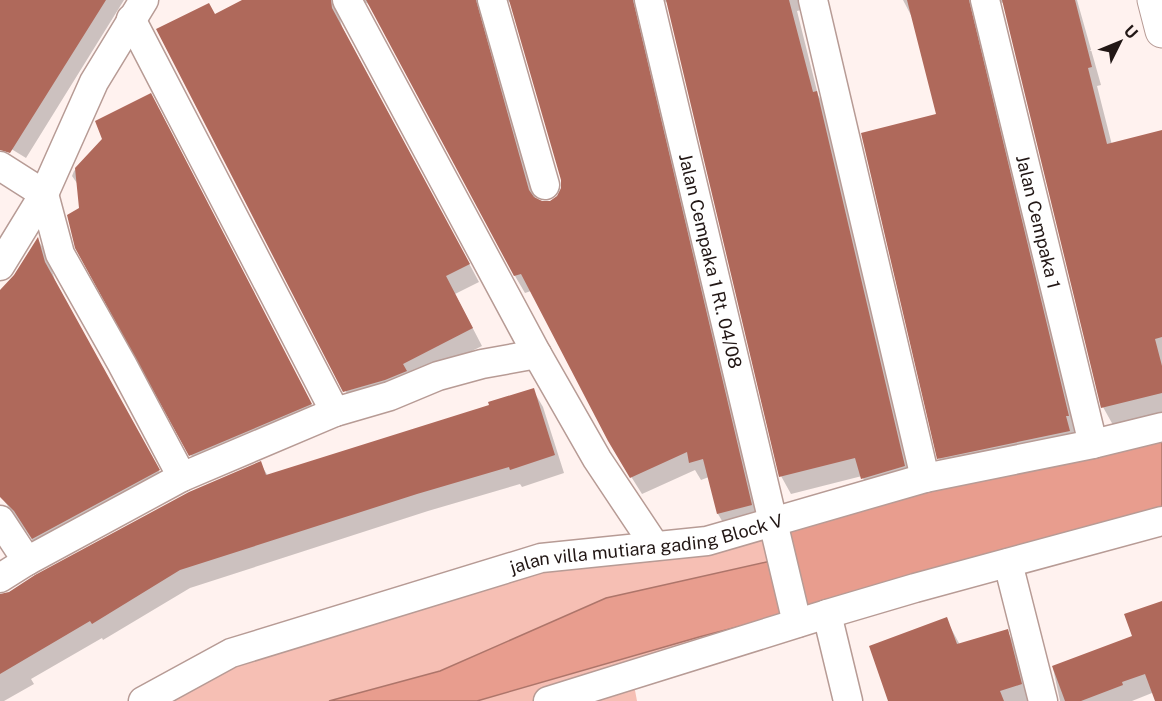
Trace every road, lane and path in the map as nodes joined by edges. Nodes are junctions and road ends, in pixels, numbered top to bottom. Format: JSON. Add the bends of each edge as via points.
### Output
{"nodes":[{"id":1,"x":347,"y":0,"type":"edge"},
{"id":2,"x":492,"y":0,"type":"edge"},
{"id":3,"x":649,"y":0,"type":"edge"},
{"id":4,"x":813,"y":0,"type":"edge"},
{"id":5,"x":985,"y":0,"type":"edge"},
{"id":6,"x":1154,"y":0,"type":"edge"},
{"id":7,"x":138,"y":10,"type":"edge"},
{"id":8,"x":1162,"y":31,"type":"edge"},
{"id":9,"x":0,"y":166,"type":"edge"},
{"id":10,"x":545,"y":185,"type":"dead end"},
{"id":11,"x":44,"y":194,"type":"junction"},
{"id":12,"x":0,"y":266,"type":"edge"},
{"id":13,"x":537,"y":354,"type":"junction"},
{"id":14,"x":335,"y":412,"type":"junction"},
{"id":15,"x":1162,"y":427,"type":"edge"},
{"id":16,"x":1093,"y":444,"type":"junction"},
{"id":17,"x":182,"y":477,"type":"junction"},
{"id":18,"x":925,"y":478,"type":"junction"},
{"id":19,"x":1162,"y":521,"type":"edge"},
{"id":20,"x":1,"y":522,"type":"edge"},
{"id":21,"x":774,"y":523,"type":"junction"},
{"id":22,"x":655,"y":546,"type":"junction"},
{"id":23,"x":27,"y":561,"type":"junction"},
{"id":24,"x":1008,"y":563,"type":"junction"},
{"id":25,"x":0,"y":578,"type":"edge"},
{"id":26,"x":826,"y":614,"type":"junction"},
{"id":27,"x":797,"y":623,"type":"junction"},
{"id":28,"x":143,"y":701,"type":"edge"},
{"id":29,"x":548,"y":701,"type":"edge"},
{"id":30,"x":848,"y":701,"type":"edge"},
{"id":31,"x":1043,"y":701,"type":"edge"}],
"edges":[{"from":1,"to":13,"type":"street"},
{"from":2,"to":10,"type":"street"},
{"from":3,"to":21,"type":"street","name":"Jalan Cempaka 1 Rt. 04/08"},
{"from":4,"to":18,"type":"street"},
{"from":5,"to":16,"type":"street","name":"Jalan Cempaka 1"},
{"from":6,"to":8,"type":"street"},
{"from":7,"to":11,"type":"street","via":[[94,82]]},
{"from":7,"to":14,"type":"street"},
{"from":9,"to":11,"type":"street"},
{"from":11,"to":12,"type":"street"},
{"from":11,"to":17,"type":"street","via":[[60,254]]},
{"from":13,"to":14,"type":"street","via":[[438,376],[390,396]]},
{"from":13,"to":22,"type":"street","via":[[597,459]]},
{"from":14,"to":17,"type":"street"},
{"from":15,"to":16,"type":"street","name":"jalan villa mutiara gading Block V"},
{"from":16,"to":18,"type":"street","name":"jalan villa mutiara gading Block V"},
{"from":17,"to":23,"type":"street"},
{"from":18,"to":21,"type":"street","name":"jalan villa mutiara gading Block V"},
{"from":19,"to":24,"type":"street"},
{"from":20,"to":23,"type":"street"},
{"from":21,"to":22,"type":"street","name":"jalan villa mutiara gading Block V","via":[[707,541]]},
{"from":21,"to":27,"type":"street","name":"Jalan Cempaka 1 Rt. 04/08"},
{"from":22,"to":28,"type":"street","name":"jalan villa mutiara gading Block V","via":[[541,558],[448,585],[231,653]]},
{"from":23,"to":25,"type":"street"},
{"from":24,"to":26,"type":"street"},
{"from":24,"to":31,"type":"street"},
{"from":26,"to":27,"type":"street"},
{"from":26,"to":30,"type":"street"},
{"from":27,"to":29,"type":"street"}]}
